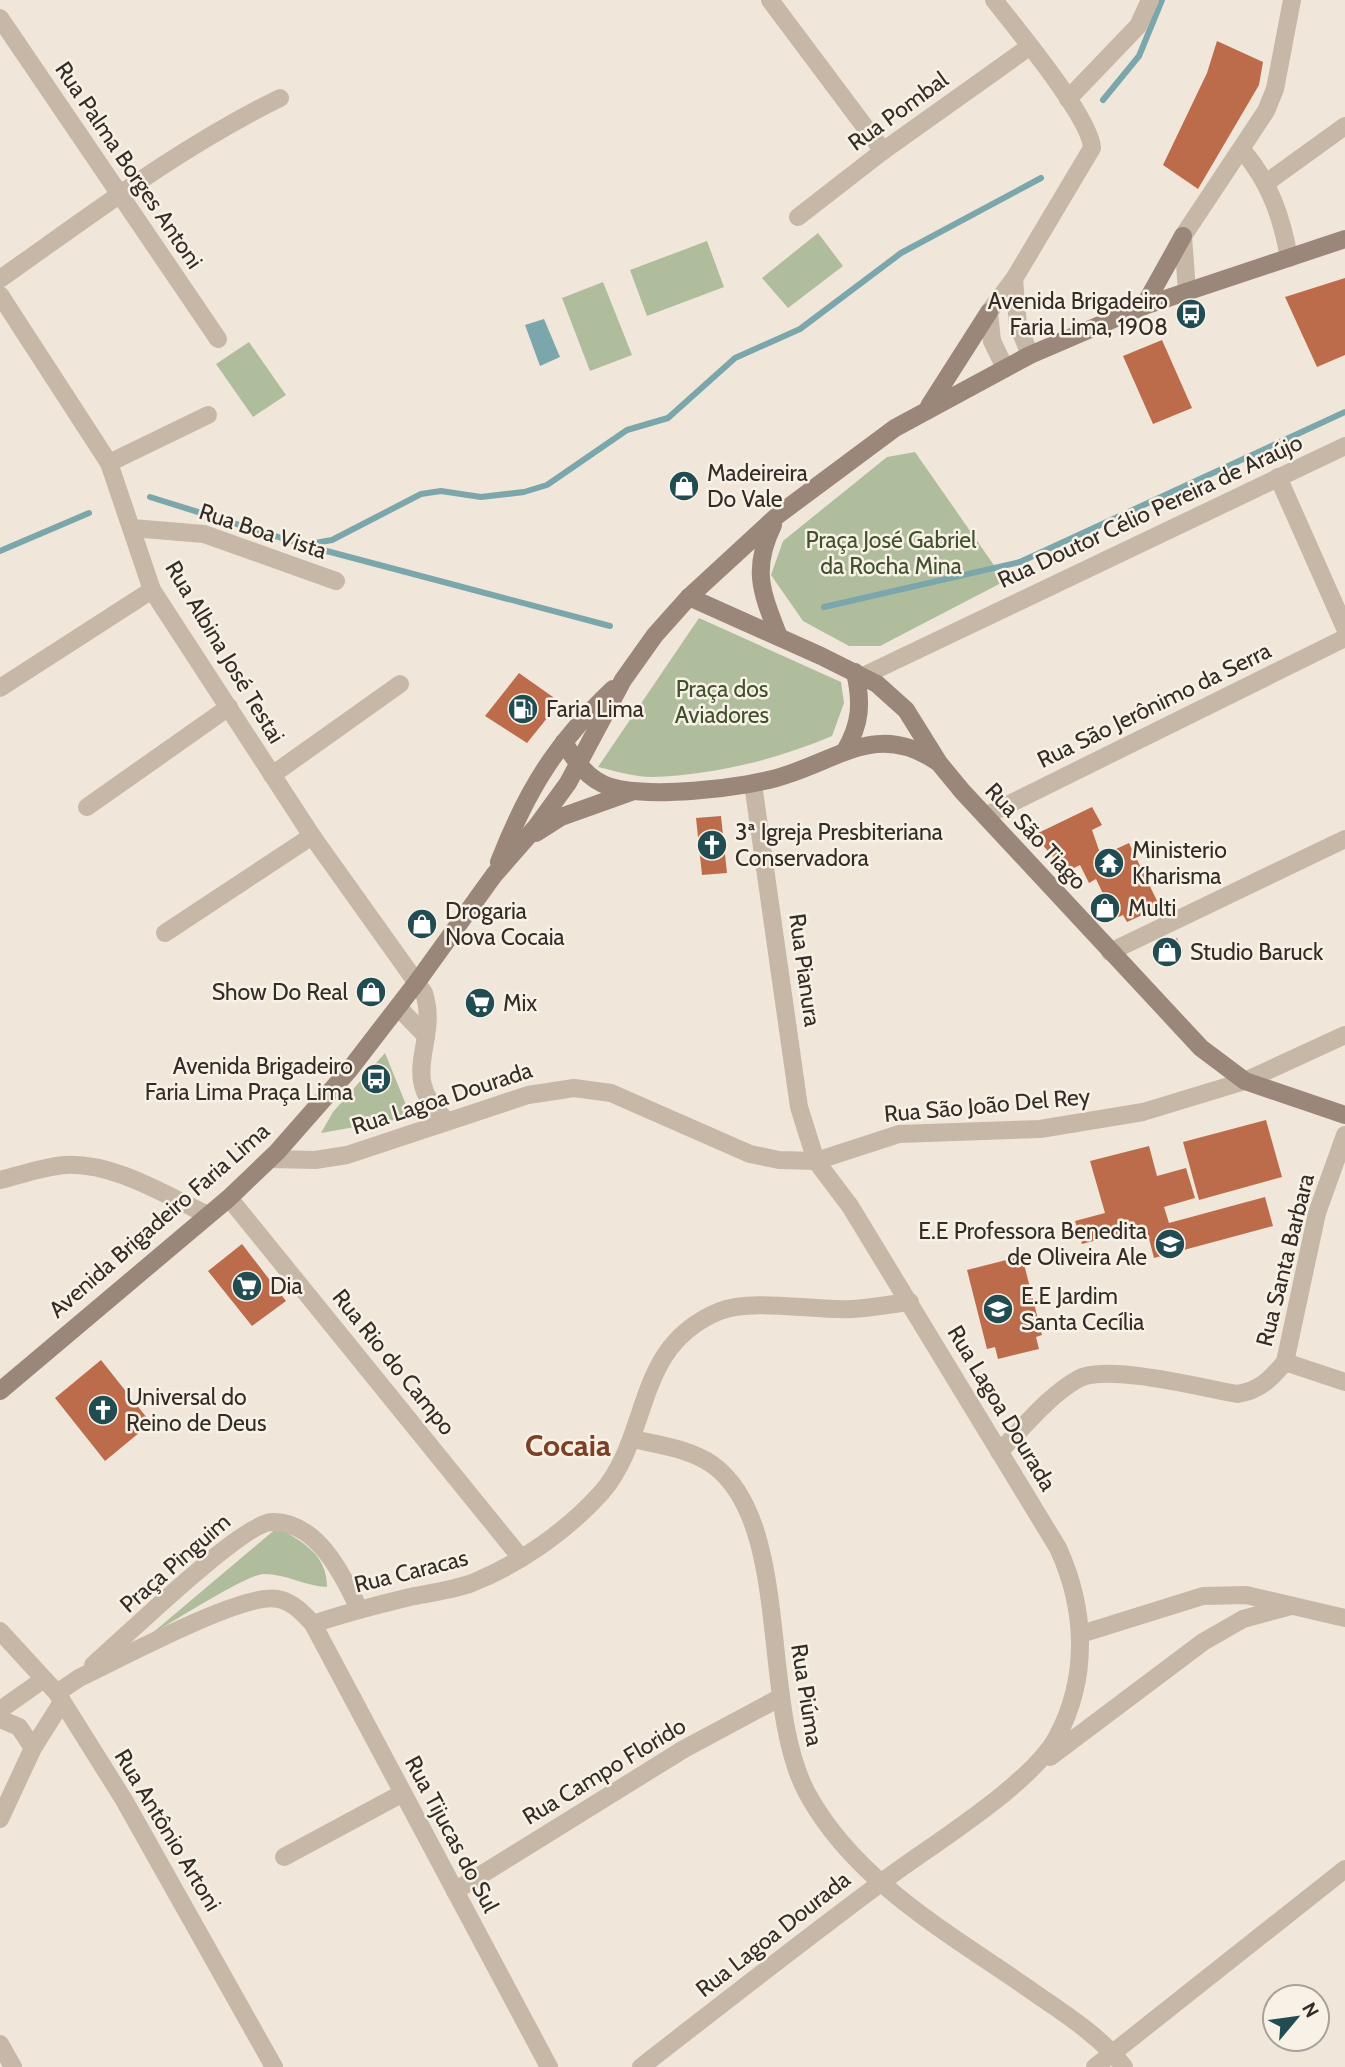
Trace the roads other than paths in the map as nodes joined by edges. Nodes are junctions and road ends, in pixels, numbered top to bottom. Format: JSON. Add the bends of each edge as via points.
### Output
{"nodes":[{"id":1,"x":770,"y":0,"type":"edge"},
{"id":2,"x":994,"y":0,"type":"edge"},
{"id":3,"x":1150,"y":0,"type":"edge"},
{"id":4,"x":1292,"y":0,"type":"edge"},
{"id":5,"x":0,"y":18,"type":"edge"},
{"id":6,"x":1029,"y":47,"type":"junction"},
{"id":7,"x":280,"y":98,"type":"dead end"},
{"id":8,"x":1068,"y":99,"type":"junction"},
{"id":9,"x":1345,"y":126,"type":"edge"},
{"id":10,"x":1242,"y":150,"type":"junction"},
{"id":11,"x":883,"y":151,"type":"junction"},
{"id":12,"x":1266,"y":183,"type":"junction"},
{"id":13,"x":118,"y":195,"type":"junction"},
{"id":14,"x":798,"y":217,"type":"dead end"},
{"id":15,"x":1183,"y":236,"type":"junction"},
{"id":16,"x":1345,"y":239,"type":"edge"},
{"id":17,"x":1289,"y":258,"type":"junction"},
{"id":18,"x":0,"y":279,"type":"edge"},
{"id":19,"x":1014,"y":279,"type":"junction"},
{"id":20,"x":1187,"y":291,"type":"junction"},
{"id":21,"x":0,"y":295,"type":"edge"},
{"id":22,"x":1144,"y":306,"type":"junction"},
{"id":23,"x":989,"y":312,"type":"junction"},
{"id":24,"x":218,"y":339,"type":"dead end"},
{"id":25,"x":1030,"y":355,"type":"junction"},
{"id":26,"x":1005,"y":368,"type":"junction"},
{"id":27,"x":927,"y":409,"type":"junction"},
{"id":28,"x":208,"y":415,"type":"dead end"},
{"id":29,"x":1345,"y":446,"type":"edge"},
{"id":30,"x":109,"y":463,"type":"junction"},
{"id":31,"x":1278,"y":477,"type":"junction"},
{"id":32,"x":778,"y":515,"type":"junction"},
{"id":33,"x":132,"y":528,"type":"junction"},
{"id":34,"x":336,"y":581,"type":"dead end"},
{"id":35,"x":152,"y":590,"type":"junction"},
{"id":36,"x":689,"y":597,"type":"junction"},
{"id":37,"x":1345,"y":628,"type":"edge"},
{"id":38,"x":779,"y":637,"type":"junction"},
{"id":39,"x":1345,"y":638,"type":"edge"},
{"id":40,"x":859,"y":674,"type":"junction"},
{"id":41,"x":623,"y":680,"type":"junction"},
{"id":42,"x":400,"y":684,"type":"dead end"},
{"id":43,"x":0,"y":688,"type":"edge"},
{"id":44,"x":229,"y":708,"type":"junction"},
{"id":45,"x":564,"y":742,"type":"junction"},
{"id":46,"x":845,"y":751,"type":"junction"},
{"id":47,"x":939,"y":763,"type":"junction"},
{"id":48,"x":578,"y":764,"type":"junction"},
{"id":49,"x":272,"y":775,"type":"junction"},
{"id":50,"x":753,"y":784,"type":"junction"},
{"id":51,"x":631,"y":792,"type":"junction"},
{"id":52,"x":86,"y":807,"type":"dead end"},
{"id":53,"x":985,"y":816,"type":"junction"},
{"id":54,"x":312,"y":836,"type":"junction"},
{"id":55,"x":1345,"y":839,"type":"edge"},
{"id":56,"x":524,"y":841,"type":"junction"},
{"id":57,"x":494,"y":875,"type":"junction"},
{"id":58,"x":165,"y":933,"type":"dead end"},
{"id":59,"x":1110,"y":952,"type":"junction"},
{"id":60,"x":418,"y":982,"type":"junction"},
{"id":61,"x":398,"y":1007,"type":"junction"},
{"id":62,"x":426,"y":1035,"type":"junction"},
{"id":63,"x":1345,"y":1035,"type":"edge"},
{"id":64,"x":1245,"y":1082,"type":"junction"},
{"id":65,"x":1345,"y":1115,"type":"edge"},
{"id":66,"x":446,"y":1121,"type":"junction"},
{"id":67,"x":1345,"y":1135,"type":"edge"},
{"id":68,"x":270,"y":1159,"type":"junction"},
{"id":69,"x":816,"y":1161,"type":"junction"},
{"id":70,"x":0,"y":1180,"type":"edge"},
{"id":71,"x":229,"y":1198,"type":"junction"},
{"id":72,"x":208,"y":1215,"type":"junction"},
{"id":73,"x":910,"y":1302,"type":"junction"},
{"id":74,"x":1285,"y":1362,"type":"junction"},
{"id":75,"x":1345,"y":1382,"type":"edge"},
{"id":76,"x":0,"y":1391,"type":"edge"},
{"id":77,"x":633,"y":1439,"type":"junction"},
{"id":78,"x":999,"y":1452,"type":"junction"},
{"id":79,"x":521,"y":1558,"type":"junction"},
{"id":80,"x":1291,"y":1605,"type":"junction"},
{"id":81,"x":359,"y":1609,"type":"junction"},
{"id":82,"x":1345,"y":1618,"type":"edge"},
{"id":83,"x":313,"y":1624,"type":"junction"},
{"id":84,"x":0,"y":1631,"type":"edge"},
{"id":85,"x":1081,"y":1634,"type":"junction"},
{"id":86,"x":79,"y":1678,"type":"junction"},
{"id":87,"x":44,"y":1679,"type":"junction"},
{"id":88,"x":59,"y":1697,"type":"junction"},
{"id":89,"x":781,"y":1698,"type":"junction"},
{"id":90,"x":0,"y":1710,"type":"edge"},
{"id":91,"x":0,"y":1719,"type":"edge"},
{"id":92,"x":33,"y":1748,"type":"junction"},
{"id":93,"x":1031,"y":1771,"type":"junction"},
{"id":94,"x":403,"y":1793,"type":"junction"},
{"id":95,"x":0,"y":1819,"type":"edge"},
{"id":96,"x":284,"y":1857,"type":"dead end"},
{"id":97,"x":1345,"y":1869,"type":"edge"},
{"id":98,"x":879,"y":1883,"type":"junction"},
{"id":99,"x":455,"y":1891,"type":"junction"},
{"id":100,"x":0,"y":2044,"type":"edge"},
{"id":101,"x":1118,"y":2060,"type":"edge"},
{"id":102,"x":13,"y":2067,"type":"edge"},
{"id":103,"x":274,"y":2067,"type":"edge"},
{"id":104,"x":549,"y":2067,"type":"edge"},
{"id":105,"x":641,"y":2067,"type":"edge"},
{"id":106,"x":1096,"y":2067,"type":"edge"}],
"edges":[{"from":1,"to":11,"type":"street"},
{"from":2,"to":6,"type":"street"},
{"from":3,"to":8,"type":"street","via":[[1133,32]]},
{"from":4,"to":10,"type":"street","via":[[1275,89]]},
{"from":5,"to":13,"type":"street","name":"Rua Palma Borges Antoni"},
{"from":6,"to":8,"type":"street"},
{"from":6,"to":11,"type":"street","name":"Rua Pombal"},
{"from":7,"to":13,"type":"street","via":[[237,119]]},
{"from":8,"to":19,"type":"street","via":[[1091,135],[1092,148]]},
{"from":9,"to":12,"type":"street"},
{"from":10,"to":12,"type":"street"},
{"from":10,"to":15,"type":"street"},
{"from":11,"to":14,"type":"street","name":"Rua Pombal"},
{"from":12,"to":17,"type":"street"},
{"from":13,"to":18,"type":"street"},
{"from":13,"to":24,"type":"street","name":"Rua Palma Borges Antoni"},
{"from":15,"to":20,"type":"street"},
{"from":15,"to":22,"type":"main road"},
{"from":16,"to":17,"type":"main road","name":"Avenida Brigadeiro Faria Lima"},
{"from":17,"to":20,"type":"main road","name":"Avenida Brigadeiro Faria Lima"},
{"from":19,"to":23,"type":"street"},
{"from":19,"to":25,"type":"street","via":[[1018,325]]},
{"from":20,"to":22,"type":"main road","name":"Avenida Brigadeiro Faria Lima"},
{"from":21,"to":30,"type":"street","name":"Rua Albina José Testai"},
{"from":22,"to":25,"type":"main road","name":"Avenida Brigadeiro Faria Lima"},
{"from":23,"to":26,"type":"street","via":[[992,341]]},
{"from":23,"to":27,"type":"main road"},
{"from":25,"to":26,"type":"main road","name":"Avenida Brigadeiro Faria Lima"},
{"from":26,"to":27,"type":"main road","name":"Avenida Brigadeiro Faria Lima"},
{"from":27,"to":32,"type":"main road","name":"Avenida Brigadeiro Faria Lima","via":[[867,446]]},
{"from":28,"to":30,"type":"street"},
{"from":29,"to":31,"type":"street","name":"Rua Doutor Célio Pereira de Araújo"},
{"from":30,"to":33,"type":"street","name":"Rua Albina José Testai"},
{"from":31,"to":37,"type":"street"},
{"from":31,"to":40,"type":"street","name":"Rua Doutor Célio Pereira de Araújo"},
{"from":32,"to":36,"type":"main road","name":"Avenida Brigadeiro Faria Lima"},
{"from":32,"to":38,"type":"main road","via":[[763,546],[759,569],[763,596]]},
{"from":33,"to":34,"type":"street","name":"Rua Boa Vista","via":[[204,534]]},
{"from":33,"to":35,"type":"street","name":"Rua Albina José Testai"},
{"from":35,"to":43,"type":"street"},
{"from":35,"to":44,"type":"street","name":"Rua Albina José Testai"},
{"from":36,"to":38,"type":"main road","name":"Rua São Tiago"},
{"from":36,"to":41,"type":"main road","name":"Avenida Brigadeiro Faria Lima"},
{"from":38,"to":40,"type":"main road","name":"Rua São Tiago"},
{"from":39,"to":53,"type":"street","name":"Rua São Jerônimo da Serra"},
{"from":40,"to":46,"type":"main road","via":[[861,714]]},
{"from":40,"to":47,"type":"main road","name":"Rua São Tiago","via":[[906,710]]},
{"from":41,"to":45,"type":"main road","name":"Avenida Brigadeiro Faria Lima"},
{"from":41,"to":48,"type":"main road","name":"Avenida Brigadeiro Faria Lima"},
{"from":42,"to":49,"type":"street"},
{"from":44,"to":49,"type":"street","name":"Rua Albina José Testai"},
{"from":44,"to":52,"type":"street"},
{"from":45,"to":48,"type":"main road"},
{"from":45,"to":57,"type":"main road","name":"Avenida Brigadeiro Faria Lima","via":[[546,764],[518,815]]},
{"from":46,"to":47,"type":"main road","via":[[884,742],[902,744]]},
{"from":46,"to":50,"type":"main road"},
{"from":47,"to":53,"type":"main road","name":"Rua São Tiago"},
{"from":48,"to":51,"type":"main road","via":[[603,784]]},
{"from":48,"to":56,"type":"main road","name":"Avenida Brigadeiro Faria Lima"},
{"from":49,"to":54,"type":"street","name":"Rua Albina José Testai"},
{"from":50,"to":51,"type":"main road"},
{"from":50,"to":69,"type":"street","name":"Rua Pianura","via":[[799,1107]]},
{"from":51,"to":56,"type":"main road","via":[[561,817]]},
{"from":53,"to":59,"type":"main road","name":"Rua São Tiago"},
{"from":54,"to":58,"type":"street"},
{"from":54,"to":60,"type":"street","name":"Rua Albina José Testai"},
{"from":55,"to":59,"type":"street"},
{"from":56,"to":57,"type":"main road","name":"Avenida Brigadeiro Faria Lima"},
{"from":57,"to":60,"type":"main road","name":"Avenida Brigadeiro Faria Lima"},
{"from":59,"to":64,"type":"main road","name":"Rua São Tiago","via":[[1201,1048]]},
{"from":60,"to":61,"type":"main road","name":"Avenida Brigadeiro Faria Lima"},
{"from":60,"to":62,"type":"street","via":[[428,1006]]},
{"from":61,"to":62,"type":"street"},
{"from":61,"to":68,"type":"main road","name":"Avenida Brigadeiro Faria Lima"},
{"from":62,"to":66,"type":"street","via":[[421,1060],[424,1092],[430,1106]]},
{"from":63,"to":64,"type":"street","name":"Rua São João Del Rey"},
{"from":64,"to":65,"type":"main road","name":"Rua São Tiago"},
{"from":64,"to":69,"type":"street","name":"Rua São João Del Rey","via":[[1143,1112],[1040,1129],[899,1134]]},
{"from":66,"to":68,"type":"street","name":"Rua Lagoa Dourada","via":[[347,1155]]},
{"from":66,"to":69,"type":"street","name":"Rua Lagoa Dourada","via":[[528,1095],[574,1088],[611,1093],[750,1154]]},
{"from":67,"to":74,"type":"street","name":"Rua Santa Barbara","via":[[1317,1213]]},
{"from":68,"to":71,"type":"main road","name":"Avenida Brigadeiro Faria Lima"},
{"from":69,"to":73,"type":"street","name":"Rua Lagoa Dourada"},
{"from":70,"to":72,"type":"street","via":[[64,1165],[92,1167],[121,1175]]},
{"from":71,"to":72,"type":"main road","name":"Avenida Brigadeiro Faria Lima"},
{"from":71,"to":79,"type":"street","name":"Rua Rio do Campo"},
{"from":72,"to":76,"type":"main road","name":"Avenida Brigadeiro Faria Lima"},
{"from":73,"to":77,"type":"street","name":"Rua Caracas","via":[[852,1309],[736,1305],[717,1312],[673,1345],[657,1368],[637,1413]]},
{"from":73,"to":78,"type":"street","name":"Rua Lagoa Dourada"},
{"from":74,"to":75,"type":"street"},
{"from":74,"to":78,"type":"street","name":"Rua Santa Barbara","via":[[1254,1392],[1237,1394],[1106,1372],[1081,1377]]},
{"from":77,"to":79,"type":"street","name":"Rua Caracas","via":[[602,1491],[564,1527]]},
{"from":77,"to":89,"type":"street","name":"Rua Piúma","via":[[675,1448],[711,1464],[731,1481],[749,1508],[761,1549]]},
{"from":78,"to":85,"type":"street","name":"Rua Lagoa Dourada","via":[[1073,1580]]},
{"from":79,"to":81,"type":"street","name":"Rua Caracas","via":[[469,1584]]},
{"from":80,"to":82,"type":"street"},
{"from":80,"to":85,"type":"street","via":[[1246,1594],[1203,1596]]},
{"from":80,"to":93,"type":"street","via":[[1243,1619],[1203,1642]]},
{"from":81,"to":83,"type":"street","name":"Rua Caracas"},
{"from":81,"to":86,"type":"street","name":"Praça Pinguim","via":[[345,1579],[313,1539],[286,1524],[262,1524]]},
{"from":83,"to":86,"type":"street","via":[[277,1598],[242,1603]]},
{"from":83,"to":94,"type":"street","name":"Rua Tijucas do Sul"},
{"from":84,"to":87,"type":"street","name":"Rua Antônio Artoni"},
{"from":85,"to":93,"type":"street","name":"Rua Lagoa Dourada","via":[[1081,1667],[1071,1705],[1056,1739]]},
{"from":86,"to":88,"type":"street"},
{"from":87,"to":88,"type":"street","name":"Rua Antônio Artoni"},
{"from":87,"to":90,"type":"street"},
{"from":88,"to":92,"type":"street"},
{"from":88,"to":103,"type":"street","name":"Rua Antônio Artoni","via":[[131,1812]]},
{"from":89,"to":98,"type":"street","name":"Rua Piúma","via":[[790,1756],[806,1792],[829,1829]]},
{"from":89,"to":99,"type":"street","name":"Rua Campo Florido","via":[[684,1749]]},
{"from":91,"to":92,"type":"street","via":[[19,1727]]},
{"from":92,"to":95,"type":"street"},
{"from":93,"to":98,"type":"street","name":"Rua Lagoa Dourada"},
{"from":94,"to":96,"type":"street"},
{"from":94,"to":99,"type":"street","name":"Rua Tijucas do Sul"},
{"from":97,"to":101,"type":"street"},
{"from":98,"to":101,"type":"street","name":"Rua Piúma","via":[[1063,2012]]},
{"from":98,"to":105,"type":"street","name":"Rua Lagoa Dourada"},
{"from":99,"to":104,"type":"street","name":"Rua Tijucas do Sul"},
{"from":100,"to":102,"type":"street"},
{"from":101,"to":106,"type":"street"}]}
